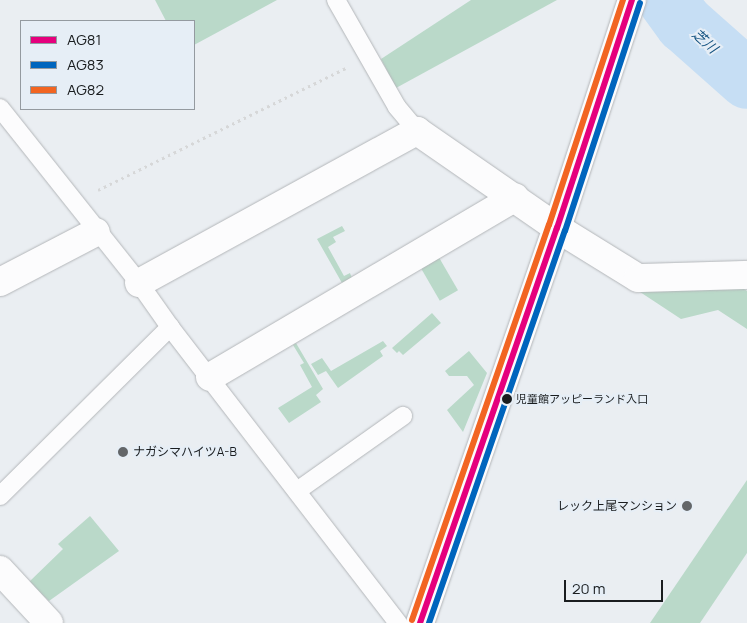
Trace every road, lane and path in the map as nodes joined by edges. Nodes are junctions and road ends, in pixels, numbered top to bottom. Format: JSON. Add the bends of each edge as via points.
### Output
{"nodes":[{"id":1,"x":336,"y":0,"type":"edge"},
{"id":2,"x":628,"y":12,"type":"edge"},
{"id":3,"x":370,"y":56,"type":"junction"},
{"id":4,"x":0,"y":108,"type":"edge"},
{"id":5,"x":417,"y":131,"type":"junction"},
{"id":6,"x":515,"y":196,"type":"junction"},
{"id":7,"x":73,"y":202,"type":"junction"},
{"id":8,"x":557,"y":228,"type":"junction"},
{"id":9,"x":96,"y":232,"type":"junction"},
{"id":10,"x":747,"y":275,"type":"edge"},
{"id":11,"x":0,"y":282,"type":"edge"},
{"id":12,"x":139,"y":283,"type":"junction"},
{"id":13,"x":170,"y":327,"type":"junction"},
{"id":14,"x":210,"y":377,"type":"junction"},
{"id":15,"x":402,"y":416,"type":"dead end"},
{"id":16,"x":297,"y":491,"type":"junction"},
{"id":17,"x":0,"y":496,"type":"edge"},
{"id":18,"x":0,"y":570,"type":"edge"},
{"id":19,"x":49,"y":623,"type":"edge"},
{"id":20,"x":398,"y":623,"type":"edge"},
{"id":21,"x":420,"y":623,"type":"edge"}],
"edges":[{"from":1,"to":3,"type":"lane"},
{"from":2,"to":8,"type":"street"},
{"from":3,"to":5,"type":"lane","via":[[398,107]]},
{"from":3,"to":7,"type":"path"},
{"from":4,"to":7,"type":"lane"},
{"from":5,"to":6,"type":"street"},
{"from":5,"to":12,"type":"street"},
{"from":6,"to":8,"type":"street"},
{"from":6,"to":14,"type":"street"},
{"from":7,"to":9,"type":"lane"},
{"from":8,"to":10,"type":"street","via":[[638,278]]},
{"from":8,"to":21,"type":"street"},
{"from":9,"to":11,"type":"street"},
{"from":9,"to":12,"type":"lane"},
{"from":12,"to":13,"type":"lane"},
{"from":13,"to":14,"type":"lane"},
{"from":13,"to":17,"type":"lane"},
{"from":14,"to":16,"type":"lane"},
{"from":15,"to":16,"type":"lane"},
{"from":16,"to":20,"type":"lane"},
{"from":18,"to":19,"type":"street"}]}
